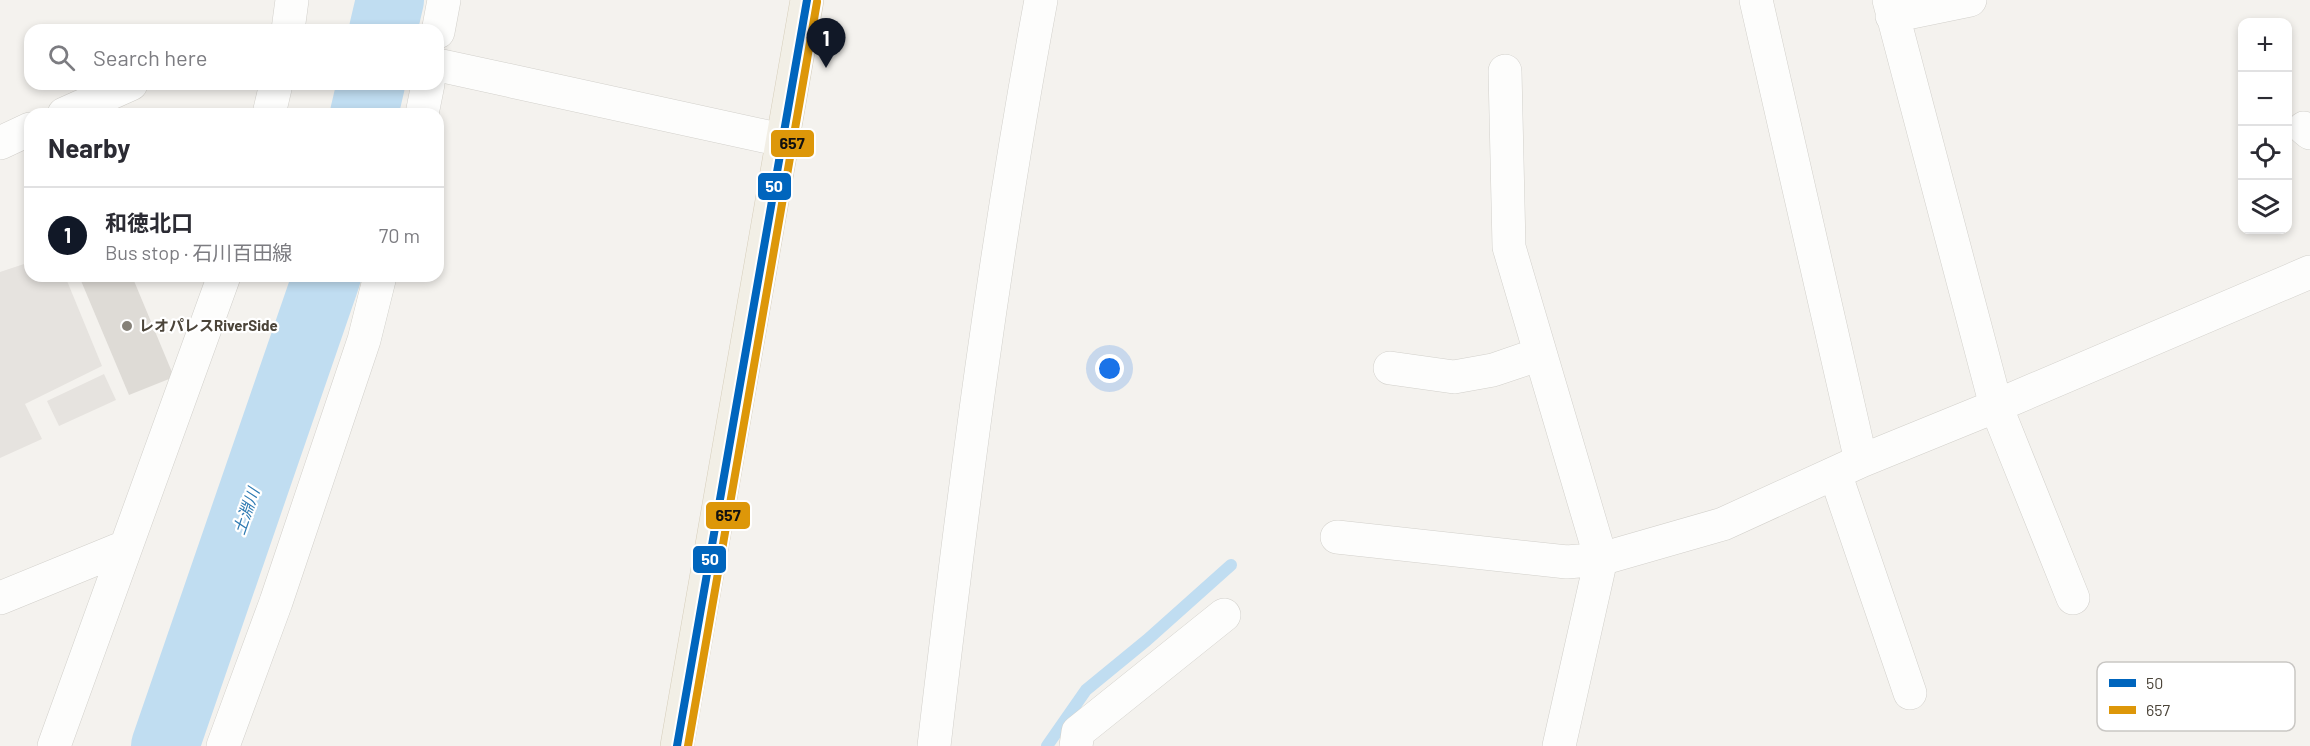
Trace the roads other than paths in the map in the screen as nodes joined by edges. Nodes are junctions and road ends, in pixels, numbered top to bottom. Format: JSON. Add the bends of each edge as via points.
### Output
{"nodes":[{"id":1,"x":292,"y":0,"type":"edge"},
{"id":2,"x":444,"y":0,"type":"edge"},
{"id":3,"x":807,"y":0,"type":"edge"},
{"id":4,"x":1041,"y":0,"type":"edge"},
{"id":5,"x":1756,"y":0,"type":"edge"},
{"id":6,"x":1970,"y":0,"type":"edge"},
{"id":7,"x":1890,"y":8,"type":"edge"},
{"id":8,"x":289,"y":24,"type":"edge"},
{"id":9,"x":440,"y":24,"type":"edge"},
{"id":10,"x":444,"y":66,"type":"edge"},
{"id":11,"x":1504,"y":70,"type":"dead end"},
{"id":12,"x":118,"y":90,"type":"edge"},
{"id":13,"x":275,"y":90,"type":"edge"},
{"id":14,"x":427,"y":90,"type":"edge"},
{"id":15,"x":77,"y":108,"type":"edge"},
{"id":16,"x":270,"y":108,"type":"edge"},
{"id":17,"x":423,"y":108,"type":"edge"},
{"id":18,"x":24,"y":132,"type":"edge"},
{"id":19,"x":782,"y":140,"type":"junction"},
{"id":20,"x":0,"y":143,"type":"edge"},
{"id":21,"x":2310,"y":272,"type":"edge"},
{"id":22,"x":222,"y":282,"type":"edge"},
{"id":23,"x":378,"y":282,"type":"edge"},
{"id":24,"x":1540,"y":354,"type":"junction"},
{"id":25,"x":1390,"y":368,"type":"dead end"},
{"id":26,"x":1996,"y":406,"type":"junction"},
{"id":27,"x":1848,"y":467,"type":"junction"},
{"id":28,"x":1337,"y":537,"type":"dead end"},
{"id":29,"x":125,"y":547,"type":"junction"},
{"id":30,"x":1600,"y":559,"type":"junction"},
{"id":31,"x":0,"y":598,"type":"edge"},
{"id":32,"x":2073,"y":598,"type":"dead end"},
{"id":33,"x":1224,"y":615,"type":"dead end"},
{"id":34,"x":1910,"y":693,"type":"dead end"},
{"id":35,"x":54,"y":746,"type":"edge"},
{"id":36,"x":223,"y":746,"type":"edge"},
{"id":37,"x":677,"y":746,"type":"edge"},
{"id":38,"x":934,"y":746,"type":"edge"},
{"id":39,"x":1076,"y":746,"type":"edge"},
{"id":40,"x":1558,"y":746,"type":"edge"}],
"edges":[{"from":1,"to":8,"type":"street"},
{"from":2,"to":9,"type":"street"},
{"from":3,"to":19,"type":"main road"},
{"from":4,"to":38,"type":"street","via":[[1016,131]]},
{"from":5,"to":27,"type":"street"},
{"from":6,"to":7,"type":"street"},
{"from":7,"to":26,"type":"street"},
{"from":10,"to":19,"type":"street"},
{"from":11,"to":24,"type":"street","via":[[1509,247]]},
{"from":12,"to":15,"type":"street"},
{"from":13,"to":16,"type":"street"},
{"from":14,"to":17,"type":"street"},
{"from":18,"to":20,"type":"street"},
{"from":19,"to":37,"type":"main road"},
{"from":21,"to":26,"type":"street"},
{"from":22,"to":29,"type":"street"},
{"from":23,"to":36,"type":"street","via":[[364,340]]},
{"from":24,"to":25,"type":"street","via":[[1494,370],[1454,377]]},
{"from":24,"to":30,"type":"street"},
{"from":26,"to":27,"type":"street"},
{"from":26,"to":32,"type":"street"},
{"from":27,"to":30,"type":"street","via":[[1723,524]]},
{"from":27,"to":34,"type":"street"},
{"from":28,"to":30,"type":"street","via":[[1567,562]]},
{"from":29,"to":31,"type":"street"},
{"from":29,"to":35,"type":"street"},
{"from":30,"to":40,"type":"street"},
{"from":33,"to":39,"type":"street","via":[[1078,732]]}]}
